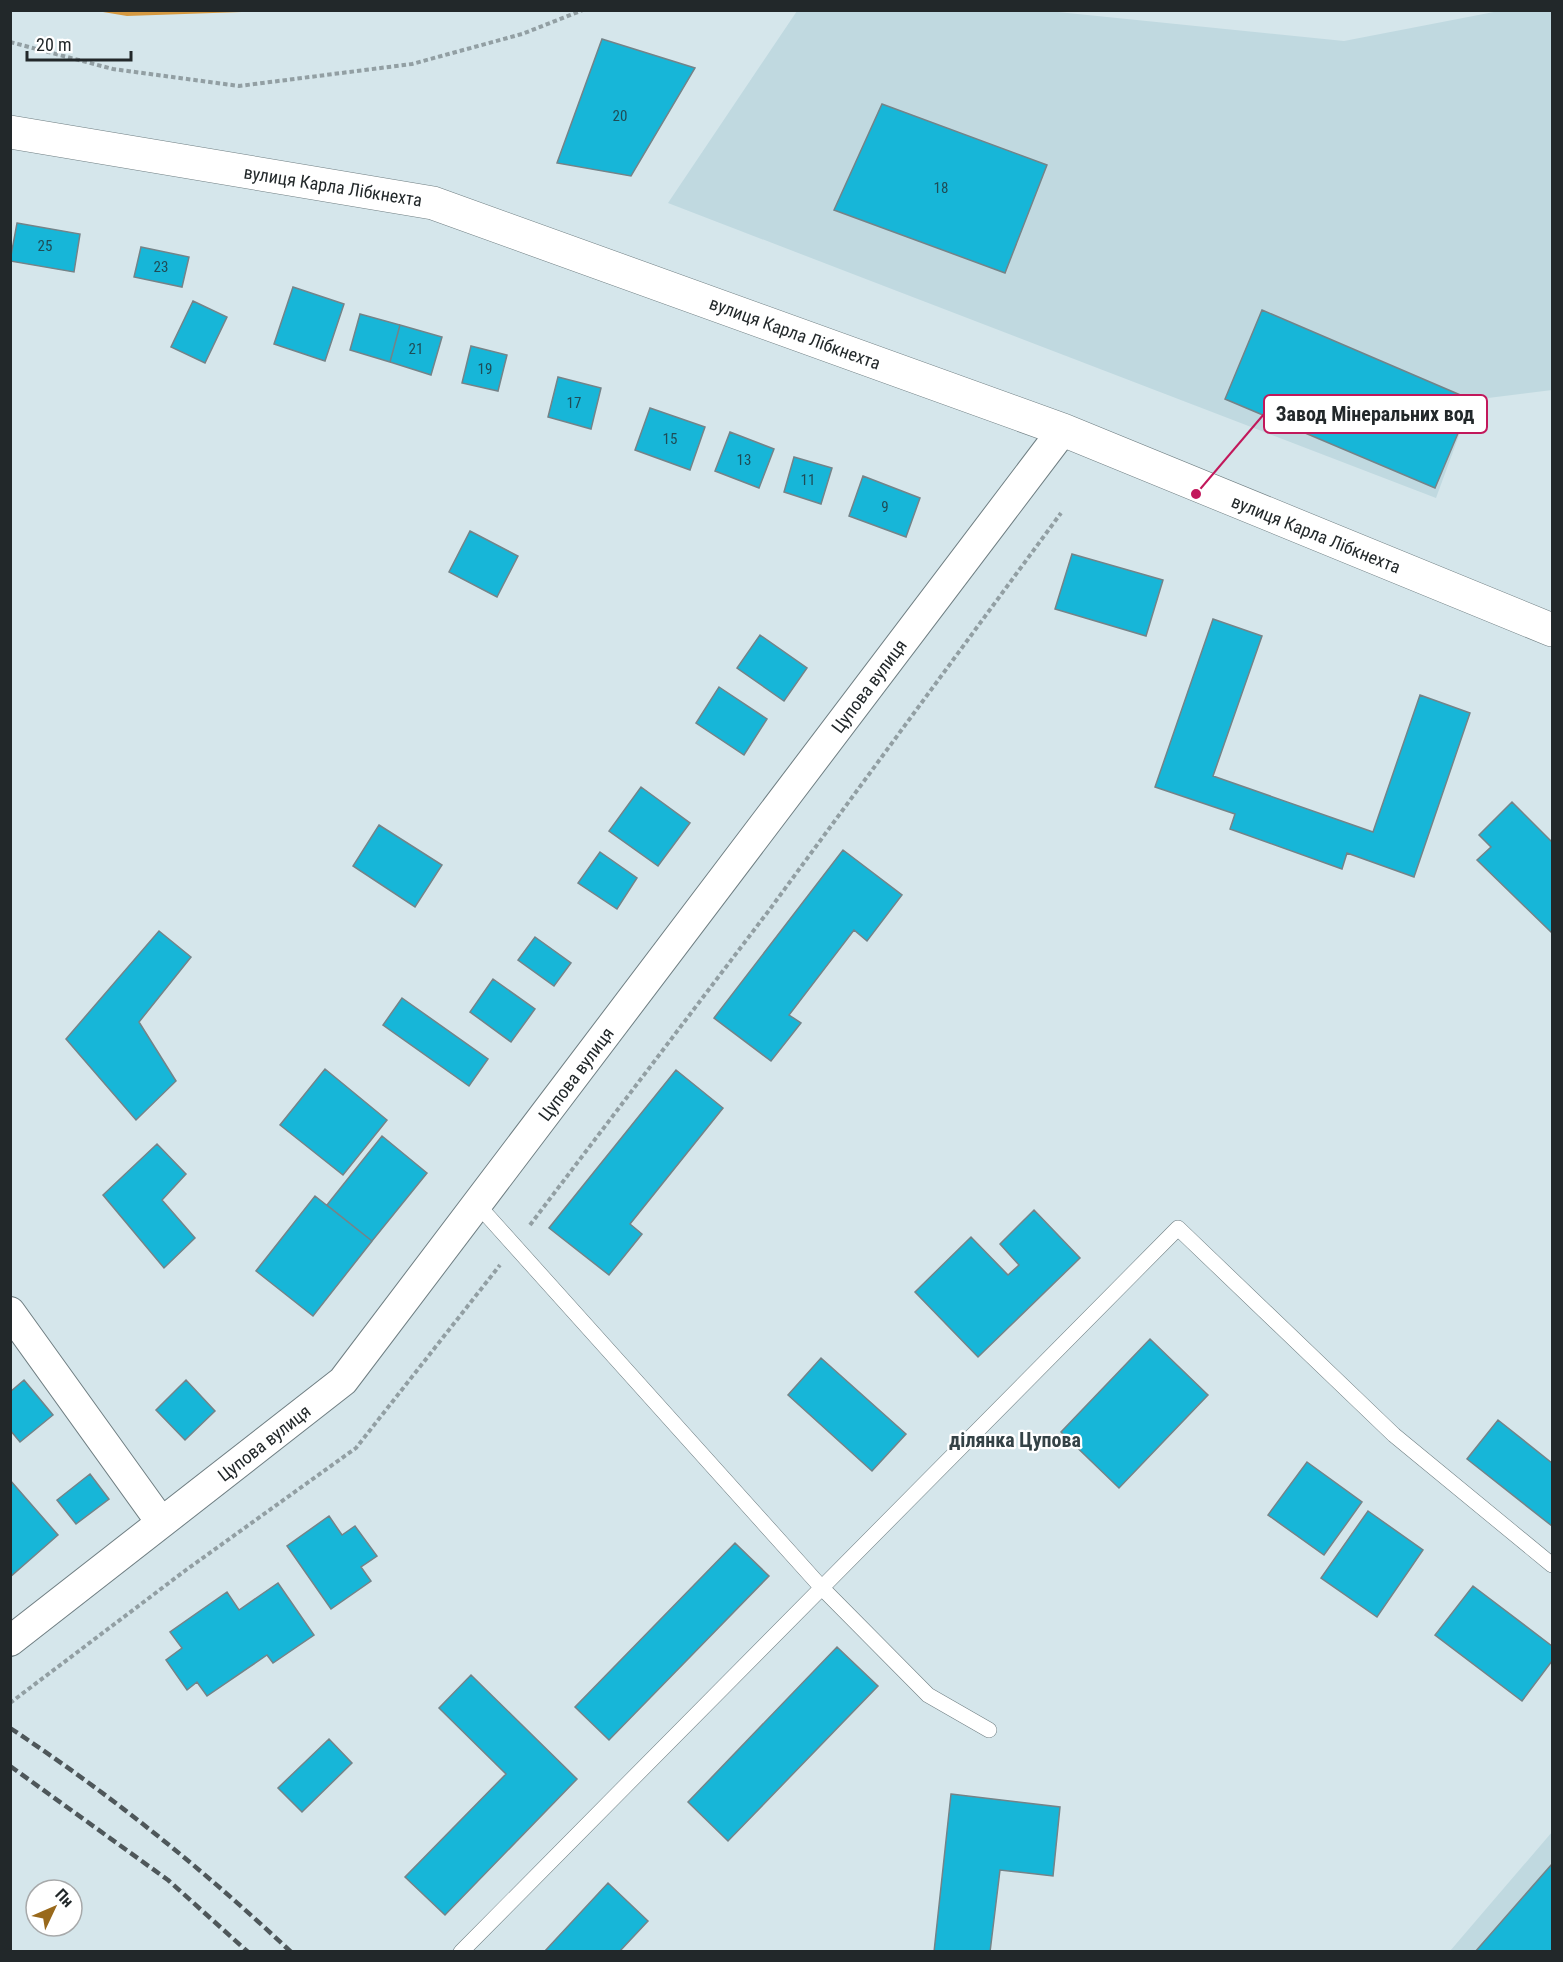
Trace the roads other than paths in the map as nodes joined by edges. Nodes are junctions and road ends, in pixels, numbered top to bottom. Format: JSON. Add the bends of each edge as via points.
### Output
{"nodes":[{"id":1,"x":10,"y":132,"type":"edge"},
{"id":2,"x":1062,"y":430,"type":"junction"},
{"id":3,"x":1552,"y":630,"type":"edge"},
{"id":4,"x":477,"y":1204,"type":"junction"},
{"id":5,"x":10,"y":1312,"type":"edge"},
{"id":6,"x":161,"y":1522,"type":"junction"},
{"id":7,"x":1552,"y":1565,"type":"edge"},
{"id":8,"x":822,"y":1588,"type":"junction"},
{"id":9,"x":10,"y":1641,"type":"edge"},
{"id":10,"x":989,"y":1730,"type":"dead end"},
{"id":11,"x":461,"y":1952,"type":"edge"}],
"edges":[{"from":1,"to":2,"type":"street","name":"вулиця Карла Лібкнехта","via":[[433,203]]},
{"from":2,"to":3,"type":"street","name":"вулиця Карла Лібкнехта"},
{"from":2,"to":4,"type":"street","name":"Цупова вулиця"},
{"from":4,"to":6,"type":"street","name":"Цупова вулиця","via":[[344,1381]]},
{"from":4,"to":8,"type":"lane"},
{"from":5,"to":6,"type":"street"},
{"from":6,"to":9,"type":"street","name":"Цупова вулиця"},
{"from":7,"to":8,"type":"lane","via":[[1394,1435],[1178,1228]]},
{"from":8,"to":10,"type":"lane","via":[[928,1695]]},
{"from":8,"to":11,"type":"lane"}]}
